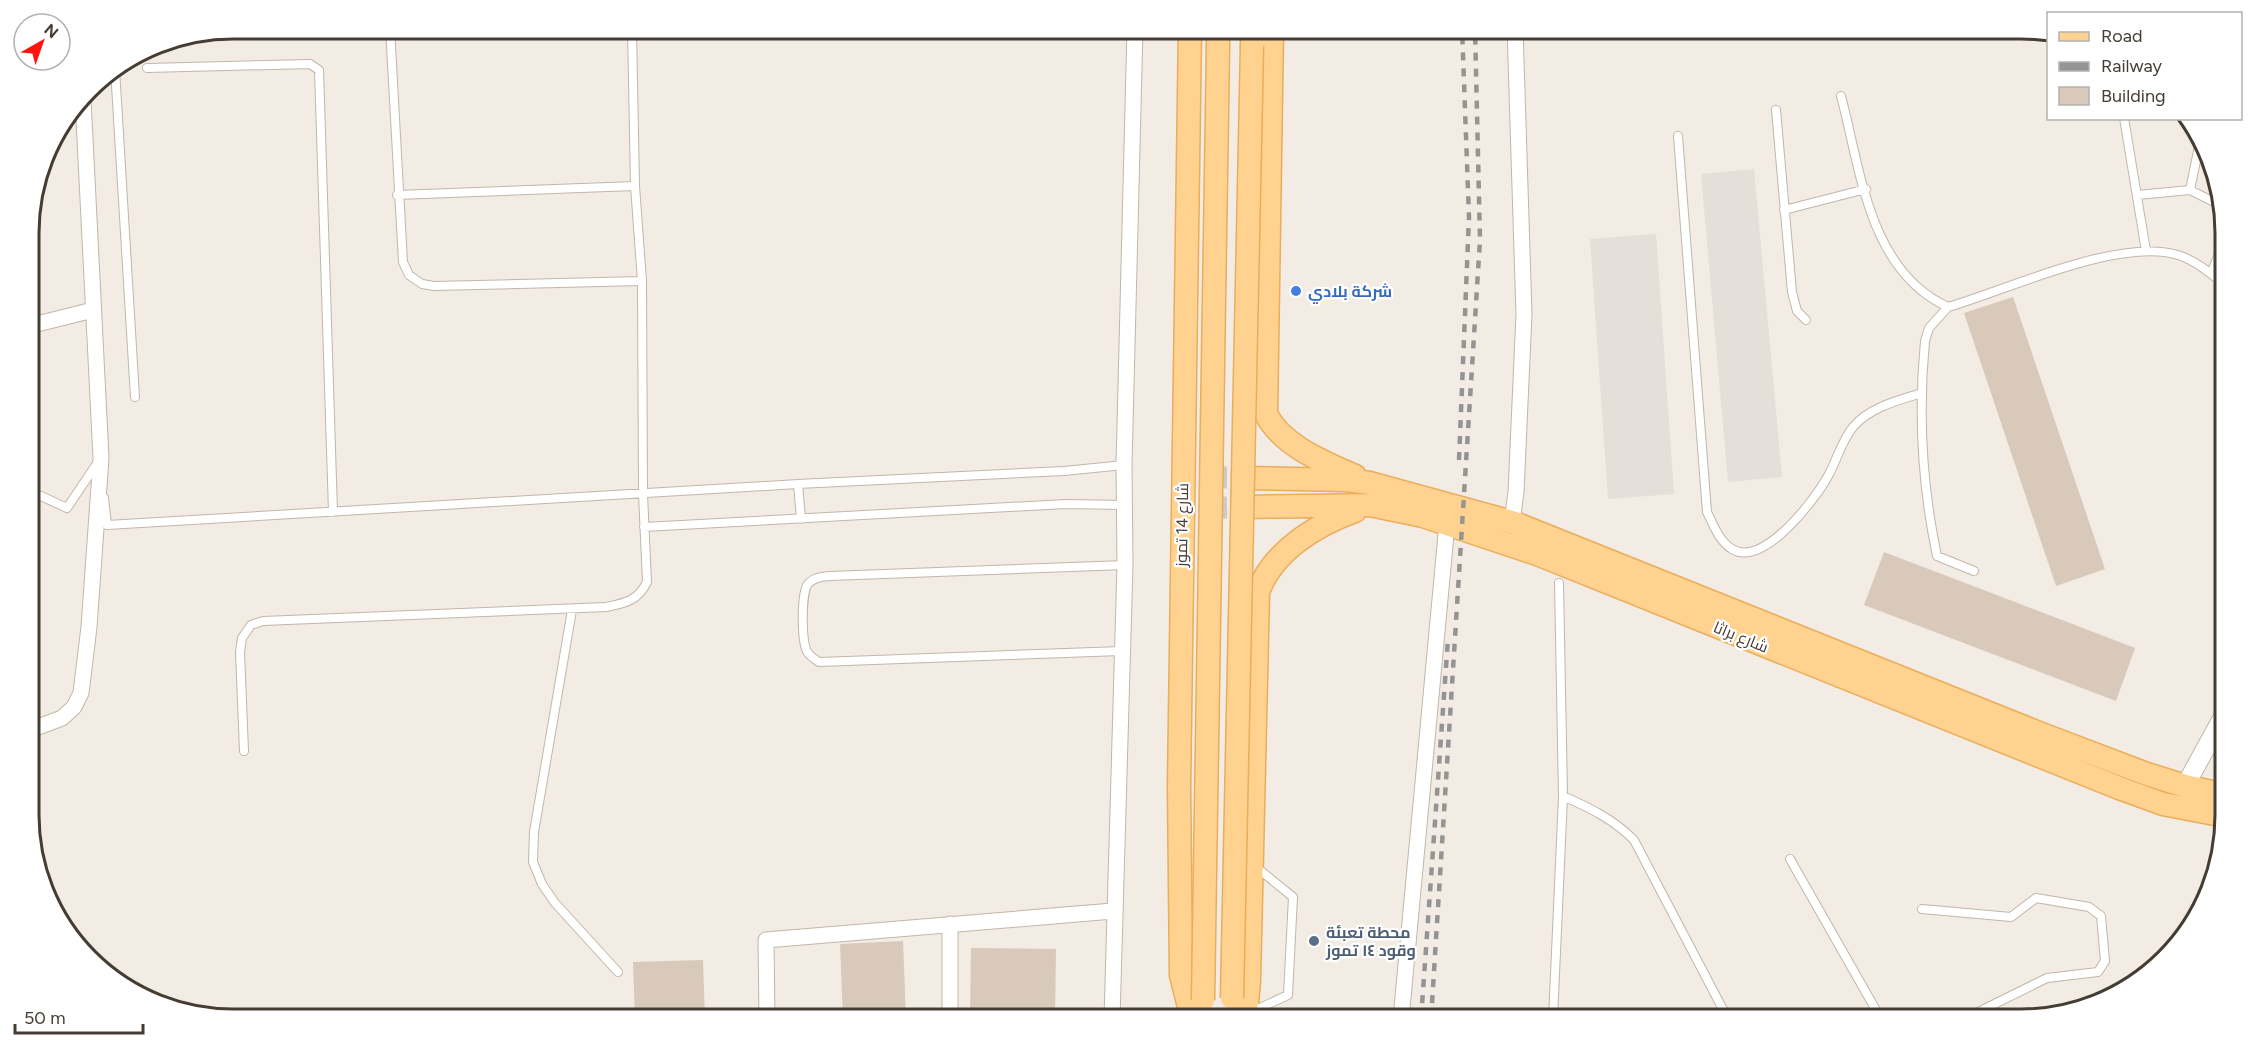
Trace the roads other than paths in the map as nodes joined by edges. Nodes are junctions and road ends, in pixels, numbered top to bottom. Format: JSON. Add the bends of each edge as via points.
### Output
{"nodes":[{"id":1,"x":390,"y":39,"type":"edge"},
{"id":2,"x":632,"y":39,"type":"edge"},
{"id":3,"x":1135,"y":39,"type":"edge"},
{"id":4,"x":1190,"y":39,"type":"edge"},
{"id":5,"x":1218,"y":39,"type":"edge"},
{"id":6,"x":1252,"y":39,"type":"edge"},
{"id":7,"x":1272,"y":39,"type":"edge"},
{"id":8,"x":1515,"y":39,"type":"edge"},
{"id":9,"x":147,"y":68,"type":"dead end"},
{"id":10,"x":116,"y":79,"type":"edge"},
{"id":11,"x":1841,"y":96,"type":"dead end"},
{"id":12,"x":83,"y":109,"type":"edge"},
{"id":13,"x":1776,"y":110,"type":"dead end"},
{"id":14,"x":2124,"y":120,"type":"edge"},
{"id":15,"x":1678,"y":135,"type":"dead end"},
{"id":16,"x":2197,"y":154,"type":"edge"},
{"id":17,"x":635,"y":186,"type":"junction"},
{"id":18,"x":1866,"y":189,"type":"junction"},
{"id":19,"x":2190,"y":190,"type":"junction"},
{"id":20,"x":397,"y":195,"type":"junction"},
{"id":21,"x":2137,"y":195,"type":"junction"},
{"id":22,"x":2212,"y":201,"type":"edge"},
{"id":23,"x":1784,"y":210,"type":"junction"},
{"id":24,"x":2146,"y":251,"type":"junction"},
{"id":25,"x":2215,"y":264,"type":"edge"},
{"id":26,"x":2211,"y":273,"type":"junction"},
{"id":27,"x":2215,"y":277,"type":"edge"},
{"id":28,"x":642,"y":281,"type":"junction"},
{"id":29,"x":1948,"y":307,"type":"junction"},
{"id":30,"x":93,"y":310,"type":"junction"},
{"id":31,"x":1806,"y":320,"type":"dead end"},
{"id":32,"x":39,"y":324,"type":"edge"},
{"id":33,"x":1922,"y":393,"type":"junction"},
{"id":34,"x":135,"y":397,"type":"dead end"},
{"id":35,"x":100,"y":465,"type":"junction"},
{"id":36,"x":1124,"y":465,"type":"junction"},
{"id":37,"x":1248,"y":477,"type":"tunnel mouth"},
{"id":38,"x":798,"y":484,"type":"junction"},
{"id":39,"x":1370,"y":494,"type":"junction"},
{"id":40,"x":39,"y":495,"type":"edge"},
{"id":41,"x":643,"y":495,"type":"junction"},
{"id":42,"x":1125,"y":505,"type":"junction"},
{"id":43,"x":1247,"y":507,"type":"tunnel mouth"},
{"id":44,"x":333,"y":512,"type":"junction"},
{"id":45,"x":801,"y":519,"type":"junction"},
{"id":46,"x":1512,"y":522,"type":"junction"},
{"id":47,"x":1447,"y":524,"type":"junction"},
{"id":48,"x":644,"y":526,"type":"junction"},
{"id":49,"x":1125,"y":565,"type":"junction"},
{"id":50,"x":1974,"y":571,"type":"dead end"},
{"id":51,"x":1559,"y":583,"type":"dead end"},
{"id":52,"x":572,"y":610,"type":"junction"},
{"id":53,"x":1122,"y":651,"type":"junction"},
{"id":54,"x":39,"y":727,"type":"edge"},
{"id":55,"x":2215,"y":730,"type":"edge"},
{"id":56,"x":2209,"y":741,"type":"junction"},
{"id":57,"x":2215,"y":744,"type":"edge"},
{"id":58,"x":244,"y":751,"type":"dead end"},
{"id":59,"x":2185,"y":786,"type":"junction"},
{"id":60,"x":2215,"y":793,"type":"edge"},
{"id":61,"x":1563,"y":796,"type":"junction"},
{"id":62,"x":2215,"y":814,"type":"edge"},
{"id":63,"x":1790,"y":859,"type":"dead end"},
{"id":64,"x":1251,"y":863,"type":"junction"},
{"id":65,"x":1922,"y":909,"type":"dead end"},
{"id":66,"x":1113,"y":911,"type":"junction"},
{"id":67,"x":950,"y":924,"type":"junction"},
{"id":68,"x":618,"y":972,"type":"dead end"},
{"id":69,"x":767,"y":1009,"type":"edge"},
{"id":70,"x":950,"y":1009,"type":"edge"},
{"id":71,"x":1112,"y":1009,"type":"edge"},
{"id":72,"x":1195,"y":1009,"type":"edge"},
{"id":73,"x":1199,"y":1009,"type":"edge"},
{"id":74,"x":1237,"y":1009,"type":"edge"},
{"id":75,"x":1241,"y":1009,"type":"edge"},
{"id":76,"x":1248,"y":1009,"type":"edge"},
{"id":77,"x":1402,"y":1009,"type":"edge"},
{"id":78,"x":1553,"y":1009,"type":"edge"},
{"id":79,"x":1723,"y":1009,"type":"edge"},
{"id":80,"x":1875,"y":1009,"type":"edge"},
{"id":81,"x":1984,"y":1009,"type":"edge"}],
"edges":[{"from":1,"to":20,"type":"lane"},
{"from":2,"to":17,"type":"lane"},
{"from":3,"to":36,"type":"street"},
{"from":4,"to":72,"type":"main road","name":"شارع 14 تموز","via":[[1194,508],[1179,788],[1181,975],[1184,997]]},
{"from":5,"to":73,"type":"main road","bridge":true},
{"from":6,"to":74,"type":"main road","bridge":true},
{"from":7,"to":39,"type":"main road","via":[[1266,414],[1273,428],[1291,442]]},
{"from":8,"to":46,"type":"street","via":[[1524,314]]},
{"from":9,"to":44,"type":"lane","via":[[310,64],[319,70]]},
{"from":10,"to":34,"type":"lane"},
{"from":11,"to":18,"type":"lane"},
{"from":12,"to":30,"type":"street"},
{"from":13,"to":23,"type":"lane"},
{"from":14,"to":21,"type":"lane"},
{"from":15,"to":33,"type":"lane","via":[[1707,512],[1721,540],[1734,551],[1748,552],[1760,550],[1774,540],[1813,498],[1854,426],[1874,411]]},
{"from":16,"to":19,"type":"lane"},
{"from":17,"to":20,"type":"lane"},
{"from":17,"to":28,"type":"lane"},
{"from":18,"to":23,"type":"lane"},
{"from":18,"to":29,"type":"lane","via":[[1872,215],[1892,258],[1910,282]]},
{"from":19,"to":21,"type":"lane"},
{"from":19,"to":22,"type":"lane"},
{"from":20,"to":28,"type":"lane","via":[[403,262],[409,275],[422,284]]},
{"from":21,"to":24,"type":"lane"},
{"from":23,"to":31,"type":"lane","via":[[1792,292],[1797,311]]},
{"from":24,"to":26,"type":"lane","via":[[2178,255]]},
{"from":24,"to":29,"type":"lane","via":[[2052,271]]},
{"from":25,"to":26,"type":"lane"},
{"from":26,"to":27,"type":"lane"},
{"from":28,"to":41,"type":"lane"},
{"from":29,"to":33,"type":"lane","via":[[1929,328]]},
{"from":30,"to":32,"type":"street"},
{"from":30,"to":35,"type":"street"},
{"from":33,"to":50,"type":"lane","via":[[1926,500],[1937,556]]},
{"from":35,"to":40,"type":"lane","via":[[67,508]]},
{"from":35,"to":44,"type":"lane","via":[[107,525]]},
{"from":35,"to":54,"type":"street","via":[[81,693],[62,718]]},
{"from":36,"to":38,"type":"lane"},
{"from":36,"to":42,"type":"street"},
{"from":37,"to":39,"type":"main road","name":"شارع براثا","via":[[1346,480]]},
{"from":38,"to":41,"type":"lane"},
{"from":38,"to":45,"type":"lane"},
{"from":39,"to":43,"type":"main road","name":"شارع براثا"},
{"from":39,"to":46,"type":"main road","name":"شارع براثا"},
{"from":39,"to":47,"type":"main road","name":"شارع براثا"},
{"from":39,"to":64,"type":"main road","via":[[1287,550],[1258,592]]},
{"from":41,"to":44,"type":"lane"},
{"from":41,"to":48,"type":"lane"},
{"from":42,"to":45,"type":"lane","via":[[1066,504]]},
{"from":42,"to":49,"type":"street"},
{"from":45,"to":48,"type":"lane"},
{"from":46,"to":59,"type":"main road","name":"شارع براثا","via":[[2039,733]]},
{"from":47,"to":62,"type":"main road","name":"شارع براثا","via":[[1537,554],[2119,788],[2163,804]]},
{"from":47,"to":77,"type":"street"},
{"from":48,"to":52,"type":"lane","via":[[647,582],[641,595],[627,603]]},
{"from":49,"to":53,"type":"street"},
{"from":49,"to":53,"type":"lane","via":[[830,576],[816,578],[804,593],[804,641],[808,653],[819,662]]},
{"from":51,"to":61,"type":"lane"},
{"from":52,"to":58,"type":"lane","via":[[263,621],[250,625],[240,652]]},
{"from":52,"to":68,"type":"lane","via":[[534,832],[533,862],[555,903]]},
{"from":53,"to":66,"type":"street"},
{"from":55,"to":56,"type":"street"},
{"from":56,"to":57,"type":"lane"},
{"from":56,"to":59,"type":"street"},
{"from":59,"to":60,"type":"main road","name":"شارع براثا"},
{"from":61,"to":78,"type":"lane"},
{"from":61,"to":79,"type":"lane","via":[[1619,825],[1634,840]]},
{"from":63,"to":80,"type":"lane"},
{"from":64,"to":75,"type":"main road","via":[[1250,981],[1247,1003]]},
{"from":64,"to":76,"type":"lane","via":[[1293,897],[1288,995]]},
{"from":65,"to":81,"type":"lane","via":[[2010,916],[2036,898],[2089,907],[2101,916],[2105,961],[2098,972],[2047,978]]},
{"from":66,"to":67,"type":"street"},
{"from":66,"to":71,"type":"street"},
{"from":67,"to":69,"type":"street","via":[[766,940]]},
{"from":67,"to":70,"type":"street"}]}
